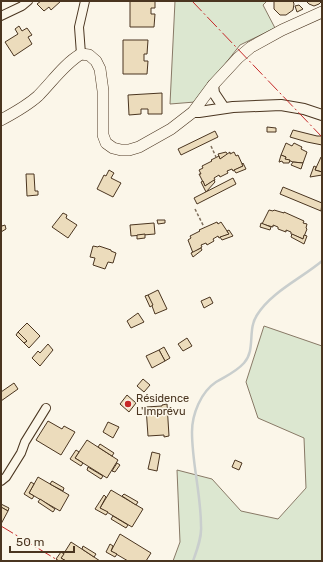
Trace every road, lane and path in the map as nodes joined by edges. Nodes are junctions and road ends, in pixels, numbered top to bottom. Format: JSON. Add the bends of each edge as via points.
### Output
{"nodes":[{"id":1,"x":28,"y":1,"type":"edge"},
{"id":2,"x":84,"y":1,"type":"edge"},
{"id":3,"x":322,"y":12,"type":"edge"},
{"id":4,"x":1,"y":16,"type":"edge"},
{"id":5,"x":81,"y":54,"type":"junction"},
{"id":6,"x":213,"y":85,"type":"junction"},
{"id":7,"x":224,"y":108,"type":"junction"},
{"id":8,"x":193,"y":112,"type":"junction"},
{"id":9,"x":322,"y":115,"type":"edge"},
{"id":10,"x":1,"y":120,"type":"edge"},
{"id":11,"x":210,"y":146,"type":"dead end"},
{"id":12,"x":216,"y":157,"type":"dead end"},
{"id":13,"x":195,"y":209,"type":"dead end"},
{"id":14,"x":204,"y":227,"type":"dead end"},
{"id":15,"x":46,"y":408,"type":"dead end"},
{"id":16,"x":1,"y":481,"type":"edge"}],
"edges":[{"from":1,"to":4,"type":"street"},
{"from":2,"to":5,"type":"street","via":[[78,28]]},
{"from":3,"to":6,"type":"main road","via":[[251,47]]},
{"from":5,"to":8,"type":"main road","via":[[89,55],[100,69],[103,135],[106,143],[113,148],[129,150],[139,147],[171,130]]},
{"from":5,"to":10,"type":"main road","via":[[38,96]]},
{"from":6,"to":7,"type":"street","via":[[214,93]]},
{"from":6,"to":8,"type":"main road"},
{"from":7,"to":8,"type":"street"},
{"from":7,"to":9,"type":"street","via":[[281,106],[304,109]]},
{"from":11,"to":12,"type":"path"},
{"from":13,"to":14,"type":"path"},
{"from":15,"to":16,"type":"street","via":[[21,453]]}]}
